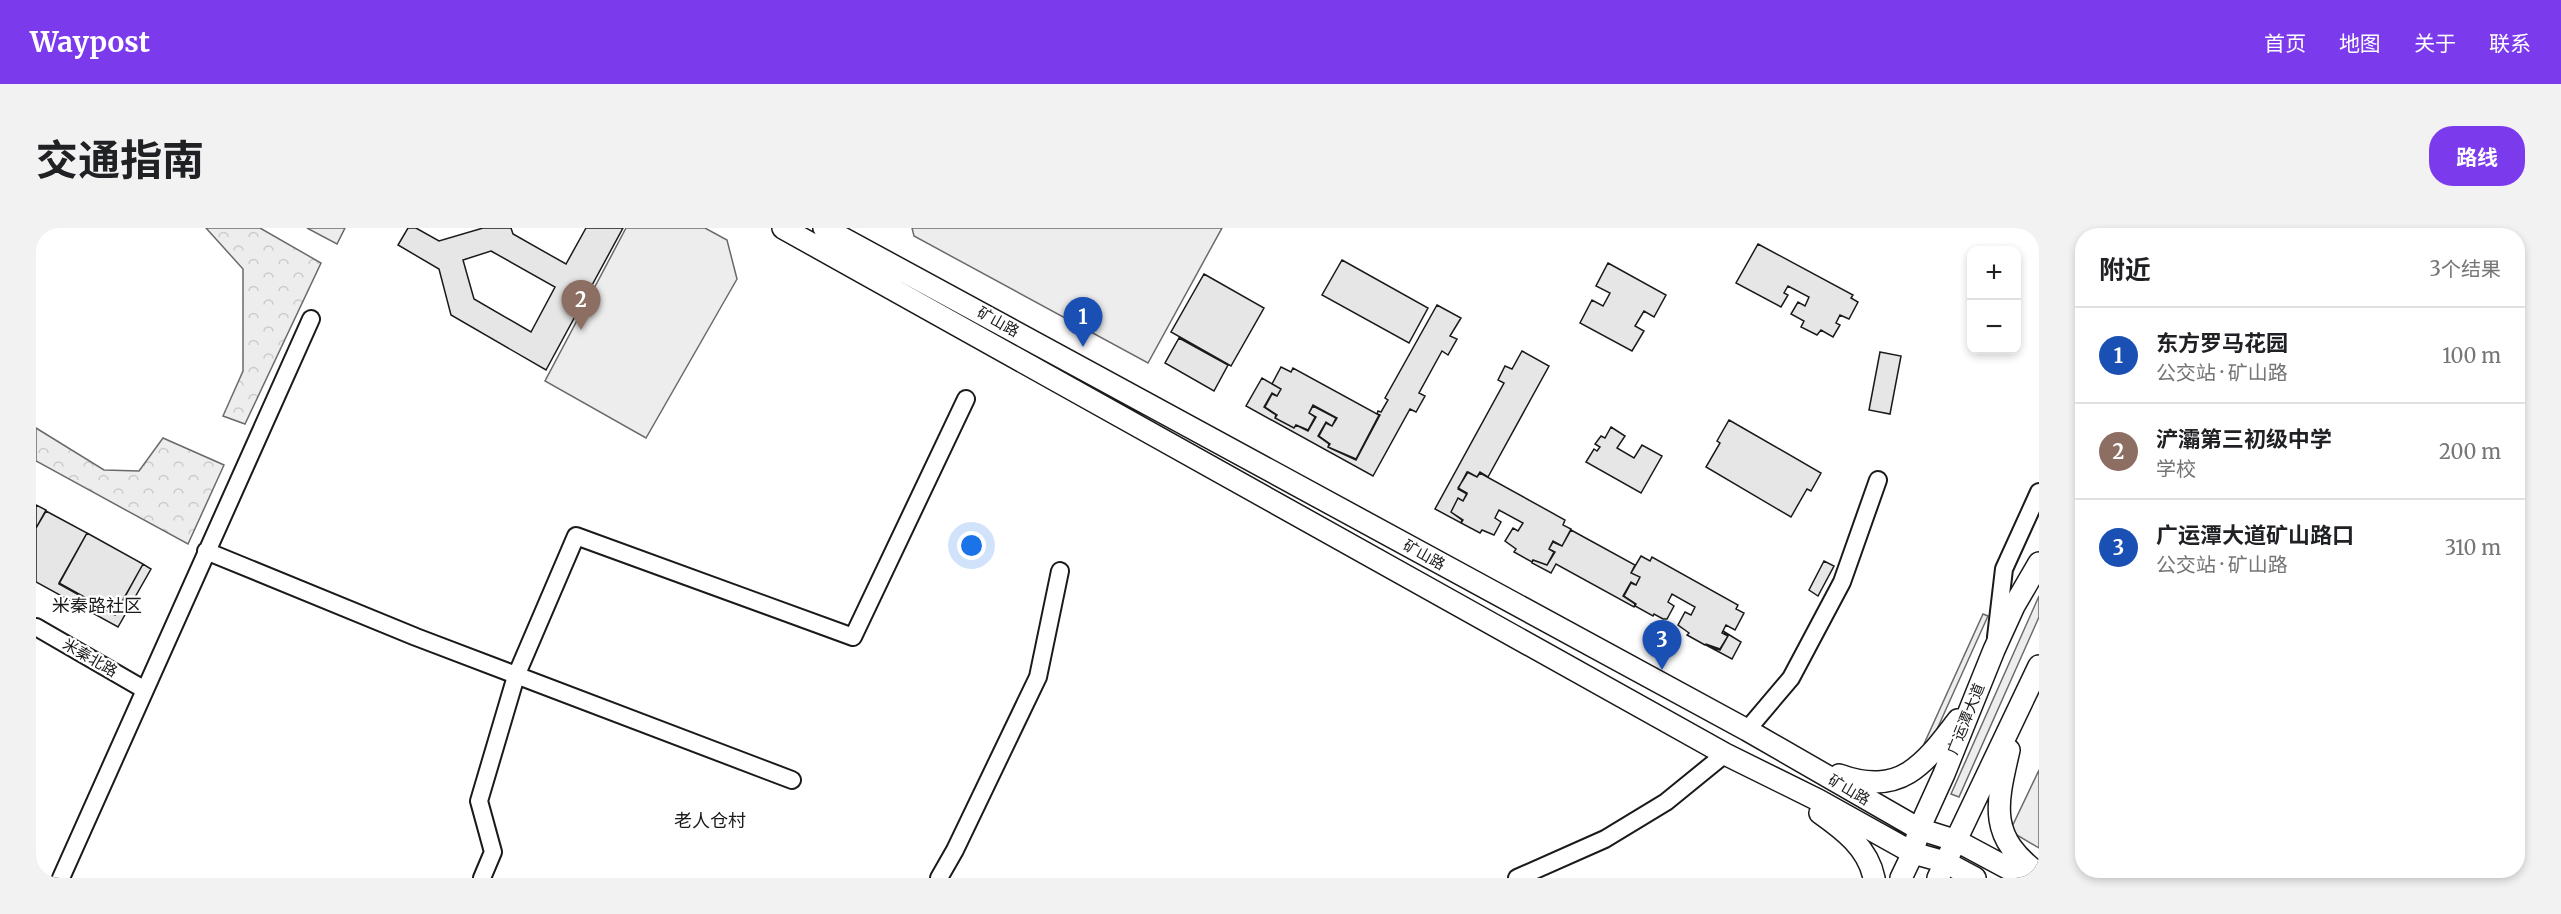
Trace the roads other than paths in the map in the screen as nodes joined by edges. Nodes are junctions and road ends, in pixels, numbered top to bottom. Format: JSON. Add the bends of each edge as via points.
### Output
{"nodes":[{"id":1,"x":834,"y":230,"type":"edge"},
{"id":2,"x":794,"y":231,"type":"edge"},
{"id":3,"x":828,"y":254,"type":"junction"},
{"id":4,"x":311,"y":319,"type":"dead end"},
{"id":5,"x":966,"y":399,"type":"dead end"},
{"id":6,"x":1878,"y":480,"type":"dead end"},
{"id":7,"x":2039,"y":492,"type":"edge"},
{"id":8,"x":206,"y":551,"type":"junction"},
{"id":9,"x":2039,"y":563,"type":"edge"},
{"id":10,"x":1060,"y":571,"type":"dead end"},
{"id":11,"x":36,"y":627,"type":"edge"},
{"id":12,"x":1995,"y":650,"type":"junction"},
{"id":13,"x":2039,"y":666,"type":"edge"},
{"id":14,"x":516,"y":676,"type":"junction"},
{"id":15,"x":145,"y":690,"type":"junction"},
{"id":16,"x":1973,"y":701,"type":"junction"},
{"id":17,"x":2017,"y":714,"type":"junction"},
{"id":18,"x":1747,"y":730,"type":"junction"},
{"id":19,"x":1725,"y":754,"type":"junction"},
{"id":20,"x":1799,"y":759,"type":"junction"},
{"id":21,"x":1774,"y":779,"type":"junction"},
{"id":22,"x":792,"y":780,"type":"dead end"},
{"id":23,"x":1919,"y":829,"type":"junction"},
{"id":24,"x":1957,"y":841,"type":"junction"},
{"id":25,"x":1913,"y":853,"type":"junction"},
{"id":26,"x":1941,"y":870,"type":"edge"},
{"id":27,"x":2039,"y":874,"type":"edge"},
{"id":28,"x":61,"y":878,"type":"edge"},
{"id":29,"x":482,"y":878,"type":"edge"},
{"id":30,"x":939,"y":878,"type":"edge"},
{"id":31,"x":1517,"y":878,"type":"edge"},
{"id":32,"x":1874,"y":878,"type":"edge"},
{"id":33,"x":1901,"y":878,"type":"edge"},
{"id":34,"x":1975,"y":878,"type":"edge"},
{"id":35,"x":2026,"y":878,"type":"edge"}],
"edges":[{"from":1,"to":3,"type":"street"},
{"from":1,"to":18,"type":"main road","name":"矿山路"},
{"from":2,"to":3,"type":"main road","name":"矿山路"},
{"from":3,"to":19,"type":"main road","name":"矿山路"},
{"from":4,"to":8,"type":"street"},
{"from":5,"to":14,"type":"street","via":[[853,638],[576,536]]},
{"from":6,"to":18,"type":"street","via":[[1842,582],[1791,678]]},
{"from":7,"to":12,"type":"street","via":[[2004,569]]},
{"from":8,"to":14,"type":"street"},
{"from":8,"to":15,"type":"street"},
{"from":9,"to":12,"type":"main road","name":"广运潭大道"},
{"from":10,"to":30,"type":"street","via":[[1038,677]]},
{"from":11,"to":15,"type":"street","name":"米秦北路"},
{"from":12,"to":16,"type":"main road","name":"广运潭大道"},
{"from":13,"to":17,"type":"main road"},
{"from":14,"to":22,"type":"street"},
{"from":14,"to":29,"type":"street","via":[[479,801],[493,852]]},
{"from":15,"to":28,"type":"street"},
{"from":16,"to":20,"type":"main road","via":[[1926,761],[1900,778],[1859,782]]},
{"from":16,"to":23,"type":"main road","name":"广运潭大道"},
{"from":17,"to":24,"type":"main road"},
{"from":17,"to":27,"type":"main road","via":[[2003,772],[1999,813],[2007,843],[2020,860]]},
{"from":18,"to":20,"type":"main road","name":"矿山路"},
{"from":19,"to":21,"type":"main road","name":"矿山路"},
{"from":19,"to":31,"type":"street","via":[[1666,802],[1605,839]]},
{"from":20,"to":23,"type":"main road","name":"矿山路"},
{"from":21,"to":25,"type":"main road","name":"矿山路"},
{"from":21,"to":32,"type":"main road","via":[[1855,841],[1869,860]]},
{"from":23,"to":24,"type":"main road","name":"矿山路"},
{"from":23,"to":25,"type":"main road","name":"广运潭大道"},
{"from":24,"to":26,"type":"main road"},
{"from":24,"to":35,"type":"main road","name":"矿山路"},
{"from":25,"to":26,"type":"main road","name":"矿山路"},
{"from":25,"to":33,"type":"main road","name":"广运潭大道"},
{"from":26,"to":34,"type":"main road","name":"矿山路"}]}
